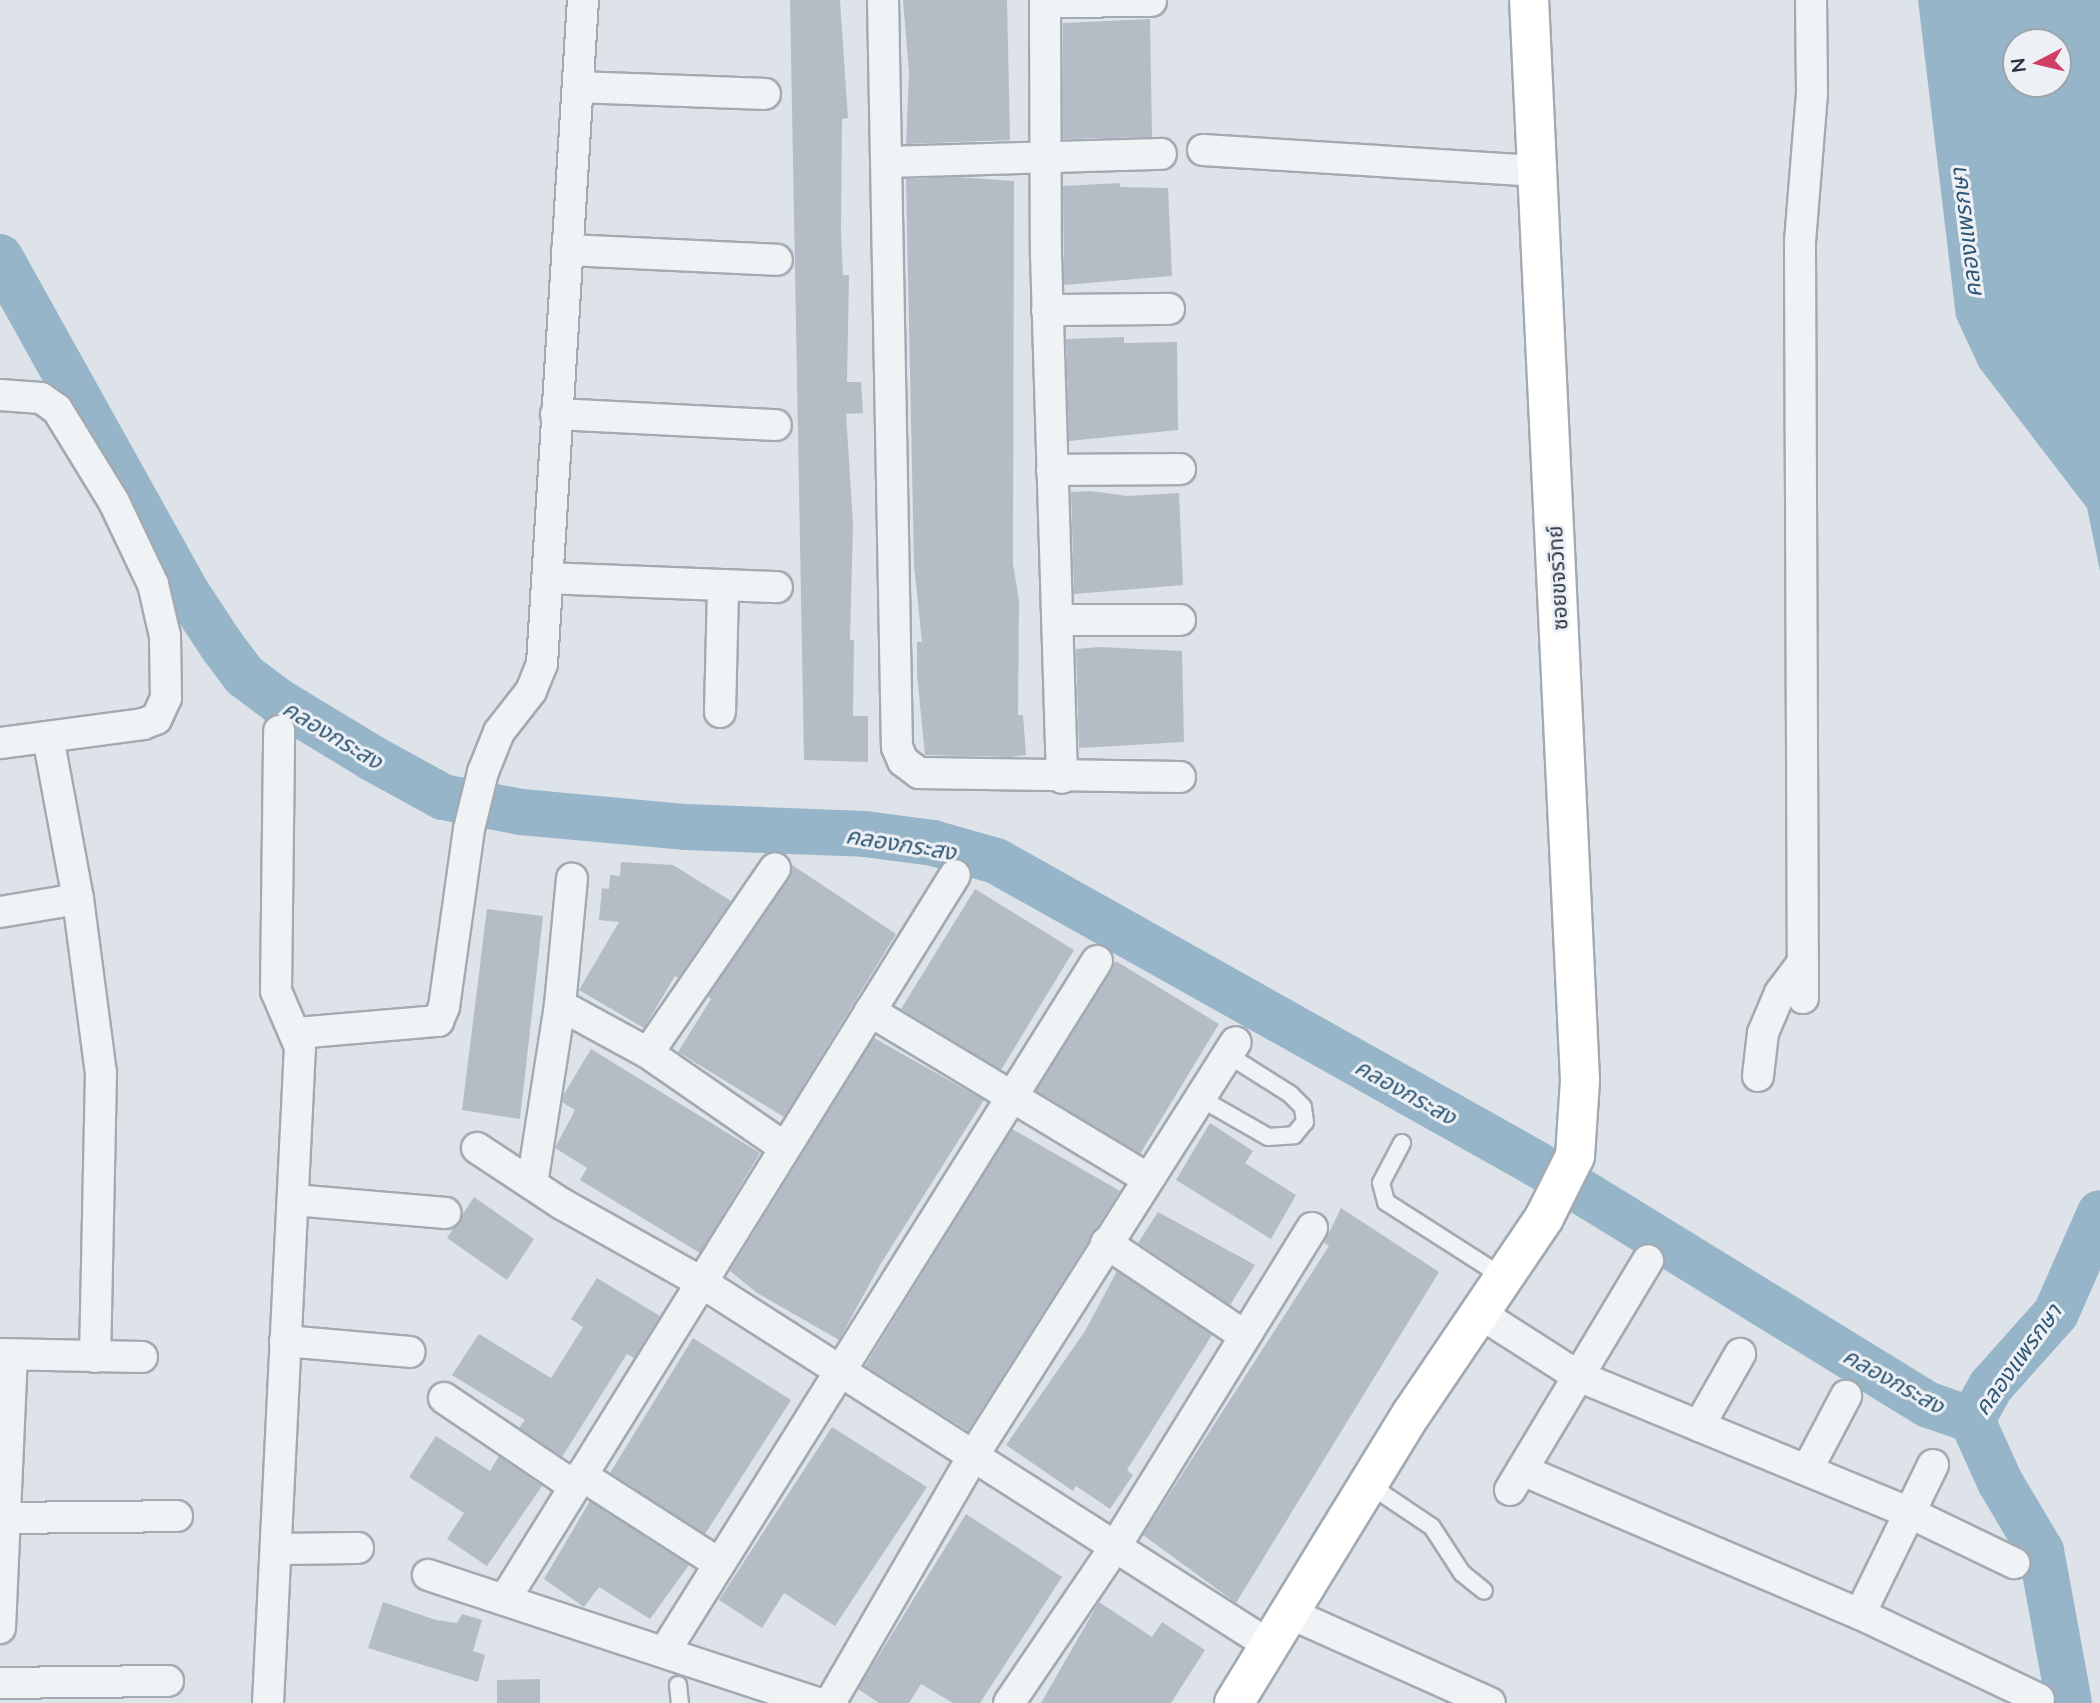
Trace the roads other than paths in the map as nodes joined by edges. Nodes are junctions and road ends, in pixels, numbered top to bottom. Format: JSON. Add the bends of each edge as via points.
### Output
{"nodes":[{"id":1,"x":583,"y":0,"type":"edge"},
{"id":2,"x":883,"y":0,"type":"edge"},
{"id":3,"x":1528,"y":0,"type":"edge"},
{"id":4,"x":1811,"y":0,"type":"edge"},
{"id":5,"x":1045,"y":1,"type":"edge"},
{"id":6,"x":1151,"y":1,"type":"edge"},
{"id":7,"x":578,"y":87,"type":"junction"},
{"id":8,"x":765,"y":94,"type":"dead end"},
{"id":9,"x":1203,"y":150,"type":"dead end"},
{"id":10,"x":1161,"y":154,"type":"dead end"},
{"id":11,"x":1046,"y":160,"type":"junction"},
{"id":12,"x":887,"y":162,"type":"junction"},
{"id":13,"x":1538,"y":171,"type":"junction"},
{"id":14,"x":567,"y":250,"type":"junction"},
{"id":15,"x":777,"y":260,"type":"dead end"},
{"id":16,"x":1169,"y":309,"type":"dead end"},
{"id":17,"x":1047,"y":310,"type":"junction"},
{"id":18,"x":0,"y":395,"type":"edge"},
{"id":19,"x":556,"y":414,"type":"junction"},
{"id":20,"x":776,"y":425,"type":"dead end"},
{"id":21,"x":1180,"y":469,"type":"dead end"},
{"id":22,"x":1052,"y":470,"type":"junction"},
{"id":23,"x":548,"y":578,"type":"junction"},
{"id":24,"x":723,"y":585,"type":"junction"},
{"id":25,"x":776,"y":587,"type":"dead end"},
{"id":26,"x":1057,"y":620,"type":"junction"},
{"id":27,"x":1181,"y":620,"type":"dead end"},
{"id":28,"x":720,"y":712,"type":"dead end"},
{"id":29,"x":279,"y":731,"type":"dead end"},
{"id":30,"x":48,"y":737,"type":"junction"},
{"id":31,"x":0,"y":743,"type":"edge"},
{"id":32,"x":1180,"y":777,"type":"dead end"},
{"id":33,"x":1062,"y":778,"type":"junction"},
{"id":34,"x":775,"y":867,"type":"dead end"},
{"id":35,"x":955,"y":875,"type":"dead end"},
{"id":36,"x":572,"y":879,"type":"dead end"},
{"id":37,"x":78,"y":899,"type":"junction"},
{"id":38,"x":0,"y":912,"type":"edge"},
{"id":39,"x":1097,"y":961,"type":"dead end"},
{"id":40,"x":1803,"y":963,"type":"junction"},
{"id":41,"x":1803,"y":998,"type":"dead end"},
{"id":42,"x":560,"y":1004,"type":"junction"},
{"id":43,"x":870,"y":1011,"type":"junction"},
{"id":44,"x":297,"y":1033,"type":"junction"},
{"id":45,"x":1232,"y":1049,"type":"joint"},
{"id":46,"x":649,"y":1053,"type":"junction"},
{"id":47,"x":1758,"y":1076,"type":"dead end"},
{"id":48,"x":1011,"y":1096,"type":"junction"},
{"id":49,"x":1200,"y":1098,"type":"junction"},
{"id":50,"x":1402,"y":1143,"type":"dead end"},
{"id":51,"x":784,"y":1147,"type":"junction"},
{"id":52,"x":477,"y":1149,"type":"dead end"},
{"id":53,"x":1147,"y":1178,"type":"junction"},
{"id":54,"x":532,"y":1184,"type":"junction"},
{"id":55,"x":294,"y":1200,"type":"junction"},
{"id":56,"x":444,"y":1213,"type":"dead end"},
{"id":57,"x":1312,"y":1228,"type":"dead end"},
{"id":58,"x":1107,"y":1243,"type":"junction"},
{"id":59,"x":1648,"y":1260,"type":"dead end"},
{"id":60,"x":1505,"y":1278,"type":"junction"},
{"id":61,"x":701,"y":1282,"type":"junction"},
{"id":62,"x":1481,"y":1314,"type":"junction"},
{"id":63,"x":1245,"y":1336,"type":"junction"},
{"id":64,"x":285,"y":1341,"type":"junction"},
{"id":65,"x":410,"y":1352,"type":"dead end"},
{"id":66,"x":1740,"y":1354,"type":"dead end"},
{"id":67,"x":6,"y":1355,"type":"edge"},
{"id":68,"x":95,"y":1357,"type":"junction"},
{"id":69,"x":142,"y":1357,"type":"dead end"},
{"id":70,"x":837,"y":1369,"type":"junction"},
{"id":71,"x":1578,"y":1376,"type":"junction"},
{"id":72,"x":1846,"y":1396,"type":"dead end"},
{"id":73,"x":444,"y":1398,"type":"dead end"},
{"id":74,"x":1699,"y":1426,"type":"junction"},
{"id":75,"x":973,"y":1456,"type":"junction"},
{"id":76,"x":1933,"y":1465,"type":"dead end"},
{"id":77,"x":1807,"y":1471,"type":"junction"},
{"id":78,"x":578,"y":1481,"type":"junction"},
{"id":79,"x":1368,"y":1484,"type":"junction"},
{"id":80,"x":1908,"y":1512,"type":"junction"},
{"id":81,"x":177,"y":1516,"type":"dead end"},
{"id":82,"x":2,"y":1518,"type":"edge"},
{"id":83,"x":1115,"y":1547,"type":"junction"},
{"id":84,"x":358,"y":1548,"type":"dead end"},
{"id":85,"x":277,"y":1549,"type":"junction"},
{"id":86,"x":718,"y":1563,"type":"junction"},
{"id":87,"x":2014,"y":1563,"type":"dead end"},
{"id":88,"x":428,"y":1575,"type":"dead end"},
{"id":89,"x":1484,"y":1591,"type":"dead end"},
{"id":90,"x":505,"y":1599,"type":"junction"},
{"id":91,"x":1289,"y":1613,"type":"junction"},
{"id":92,"x":1860,"y":1614,"type":"junction"},
{"id":93,"x":0,"y":1628,"type":"edge"},
{"id":94,"x":1269,"y":1645,"type":"junction"},
{"id":95,"x":665,"y":1651,"type":"junction"},
{"id":96,"x":168,"y":1681,"type":"dead end"},
{"id":97,"x":0,"y":1683,"type":"edge"},
{"id":98,"x":678,"y":1685,"type":"dead end"},
{"id":99,"x":2039,"y":1699,"type":"dead end"},
{"id":100,"x":268,"y":1703,"type":"edge"},
{"id":101,"x":680,"y":1703,"type":"edge"},
{"id":102,"x":818,"y":1703,"type":"edge"},
{"id":103,"x":830,"y":1703,"type":"edge"},
{"id":104,"x":1009,"y":1703,"type":"edge"},
{"id":105,"x":1234,"y":1703,"type":"edge"},
{"id":106,"x":1490,"y":1703,"type":"edge"}],
"edges":[{"from":1,"to":7,"type":"street"},
{"from":2,"to":12,"type":"street"},
{"from":3,"to":13,"type":"street","name":"ซอยขจรวิทย์"},
{"from":4,"to":40,"type":"street","via":[[1812,94],[1800,242]]},
{"from":5,"to":6,"type":"street"},
{"from":5,"to":11,"type":"street"},
{"from":7,"to":8,"type":"street"},
{"from":7,"to":14,"type":"street"},
{"from":9,"to":13,"type":"street"},
{"from":10,"to":11,"type":"street"},
{"from":11,"to":12,"type":"street"},
{"from":11,"to":17,"type":"street"},
{"from":12,"to":33,"type":"street","via":[[897,747],[903,761],[919,773]]},
{"from":13,"to":60,"type":"street","name":"ซอยขจรวิทย์","via":[[1580,1080],[1575,1156],[1544,1219]]},
{"from":14,"to":15,"type":"street"},
{"from":14,"to":19,"type":"street"},
{"from":16,"to":17,"type":"street"},
{"from":17,"to":22,"type":"street"},
{"from":18,"to":30,"type":"street","via":[[41,398],[70,424],[153,584],[165,636],[166,698],[156,719]]},
{"from":19,"to":20,"type":"street"},
{"from":19,"to":23,"type":"street"},
{"from":21,"to":22,"type":"street"},
{"from":22,"to":26,"type":"street"},
{"from":23,"to":24,"type":"street"},
{"from":23,"to":44,"type":"street","via":[[542,664],[531,691],[499,732],[469,828],[444,1007],[438,1021]]},
{"from":24,"to":25,"type":"street"},
{"from":24,"to":28,"type":"street"},
{"from":26,"to":27,"type":"street"},
{"from":26,"to":33,"type":"street"},
{"from":29,"to":44,"type":"street","via":[[276,991],[281,1009]]},
{"from":30,"to":31,"type":"street"},
{"from":30,"to":37,"type":"street"},
{"from":32,"to":33,"type":"street"},
{"from":34,"to":46,"type":"street"},
{"from":35,"to":43,"type":"street"},
{"from":36,"to":42,"type":"street"},
{"from":37,"to":38,"type":"street"},
{"from":37,"to":68,"type":"street","via":[[102,1073]]},
{"from":39,"to":48,"type":"street"},
{"from":40,"to":41,"type":"street"},
{"from":40,"to":47,"type":"street","via":[[1780,993],[1763,1034]]},
{"from":42,"to":46,"type":"street"},
{"from":42,"to":54,"type":"street"},
{"from":43,"to":48,"type":"street"},
{"from":43,"to":51,"type":"street"},
{"from":44,"to":55,"type":"street"},
{"from":45,"to":49,"type":"street"},
{"from":45,"to":49,"type":"lane","via":[[1303,1107],[1305,1122],[1294,1135],[1269,1138]]},
{"from":46,"to":51,"type":"street"},
{"from":48,"to":53,"type":"street"},
{"from":48,"to":70,"type":"street"},
{"from":49,"to":53,"type":"street"},
{"from":50,"to":60,"type":"lane","via":[[1381,1183],[1386,1202]]},
{"from":51,"to":61,"type":"street"},
{"from":52,"to":54,"type":"street"},
{"from":53,"to":58,"type":"street"},
{"from":54,"to":61,"type":"street"},
{"from":55,"to":56,"type":"street"},
{"from":55,"to":64,"type":"street"},
{"from":57,"to":63,"type":"street"},
{"from":58,"to":63,"type":"street"},
{"from":58,"to":75,"type":"street"},
{"from":59,"to":71,"type":"street"},
{"from":60,"to":62,"type":"street"},
{"from":61,"to":70,"type":"street"},
{"from":61,"to":78,"type":"street"},
{"from":62,"to":71,"type":"street"},
{"from":62,"to":79,"type":"street"},
{"from":63,"to":83,"type":"street"},
{"from":64,"to":65,"type":"street"},
{"from":64,"to":85,"type":"street"},
{"from":66,"to":74,"type":"street"},
{"from":67,"to":68,"type":"street"},
{"from":67,"to":82,"type":"street"},
{"from":68,"to":69,"type":"street"},
{"from":70,"to":75,"type":"street"},
{"from":70,"to":86,"type":"street"},
{"from":71,"to":74,"type":"street"},
{"from":71,"to":92,"type":"street","via":[[1516,1480]]},
{"from":72,"to":77,"type":"street"},
{"from":73,"to":78,"type":"street"},
{"from":74,"to":77,"type":"street"},
{"from":75,"to":83,"type":"street"},
{"from":75,"to":103,"type":"street"},
{"from":76,"to":80,"type":"street"},
{"from":77,"to":80,"type":"street"},
{"from":78,"to":86,"type":"street"},
{"from":78,"to":90,"type":"street"},
{"from":79,"to":89,"type":"lane","via":[[1432,1527],[1462,1573]]},
{"from":79,"to":91,"type":"street"},
{"from":80,"to":87,"type":"street"},
{"from":80,"to":92,"type":"street"},
{"from":81,"to":82,"type":"street"},
{"from":82,"to":93,"type":"street"},
{"from":83,"to":94,"type":"street"},
{"from":83,"to":104,"type":"street"},
{"from":84,"to":85,"type":"street"},
{"from":85,"to":100,"type":"street"},
{"from":86,"to":95,"type":"street"},
{"from":88,"to":90,"type":"street"},
{"from":90,"to":95,"type":"street"},
{"from":91,"to":94,"type":"street"},
{"from":91,"to":106,"type":"street"},
{"from":92,"to":99,"type":"street"},
{"from":94,"to":105,"type":"street"},
{"from":95,"to":102,"type":"street"},
{"from":96,"to":97,"type":"street"},
{"from":98,"to":101,"type":"lane"}]}
